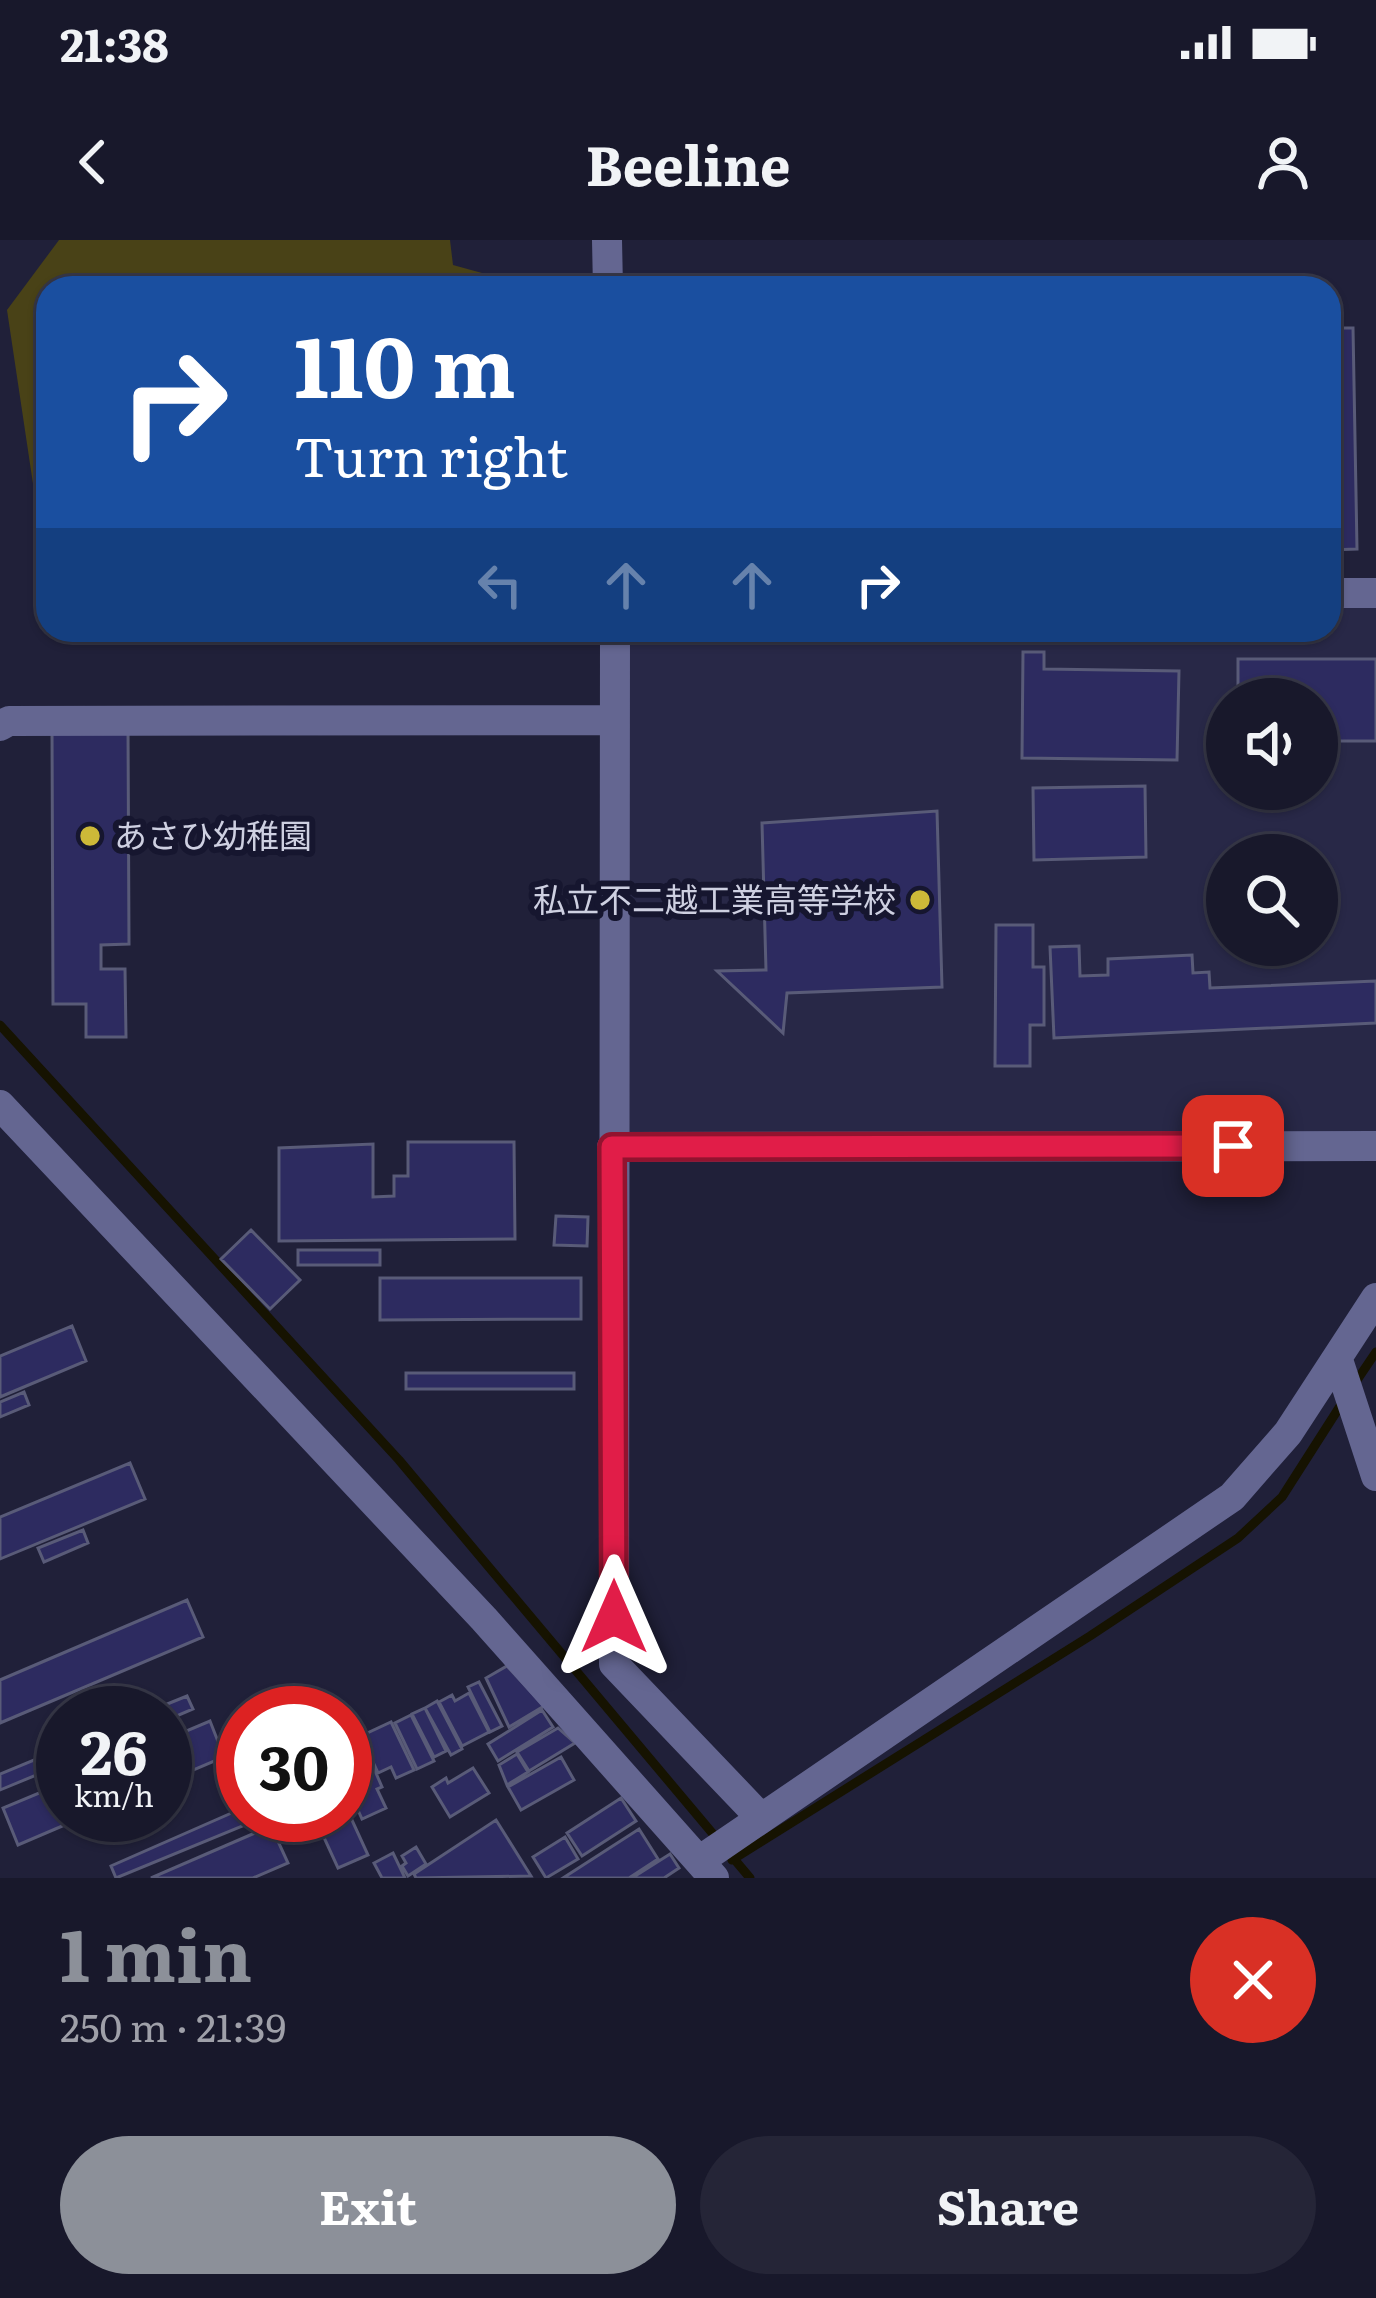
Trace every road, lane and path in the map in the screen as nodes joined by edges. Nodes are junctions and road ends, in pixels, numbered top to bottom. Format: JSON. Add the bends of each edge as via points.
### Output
{"nodes":[{"id":1,"x":607,"y":240,"type":"edge"},
{"id":2,"x":608,"y":276,"type":"edge"},
{"id":3,"x":1341,"y":593,"type":"edge"},
{"id":4,"x":1376,"y":593,"type":"edge"},
{"id":5,"x":615,"y":642,"type":"edge"},
{"id":6,"x":614,"y":720,"type":"junction"},
{"id":7,"x":0,"y":726,"type":"edge"},
{"id":8,"x":0,"y":1105,"type":"edge"},
{"id":9,"x":1376,"y":1145,"type":"edge"},
{"id":10,"x":612,"y":1147,"type":"junction"},
{"id":11,"x":1376,"y":1298,"type":"edge"},
{"id":12,"x":1338,"y":1360,"type":"junction"},
{"id":13,"x":1376,"y":1476,"type":"edge"},
{"id":14,"x":761,"y":1818,"type":"junction"},
{"id":15,"x":707,"y":1869,"type":"edge"}],
"edges":[{"from":1,"to":2,"type":"street"},
{"from":3,"to":4,"type":"street"},
{"from":5,"to":6,"type":"street"},
{"from":6,"to":7,"type":"street"},
{"from":6,"to":10,"type":"street"},
{"from":8,"to":15,"type":"street","via":[[484,1619]]},
{"from":9,"to":10,"type":"street"},
{"from":10,"to":14,"type":"street","via":[[614,1664]]},
{"from":11,"to":12,"type":"street"},
{"from":12,"to":13,"type":"street"},
{"from":12,"to":14,"type":"street","via":[[1232,1497]]},
{"from":14,"to":15,"type":"street"}]}
